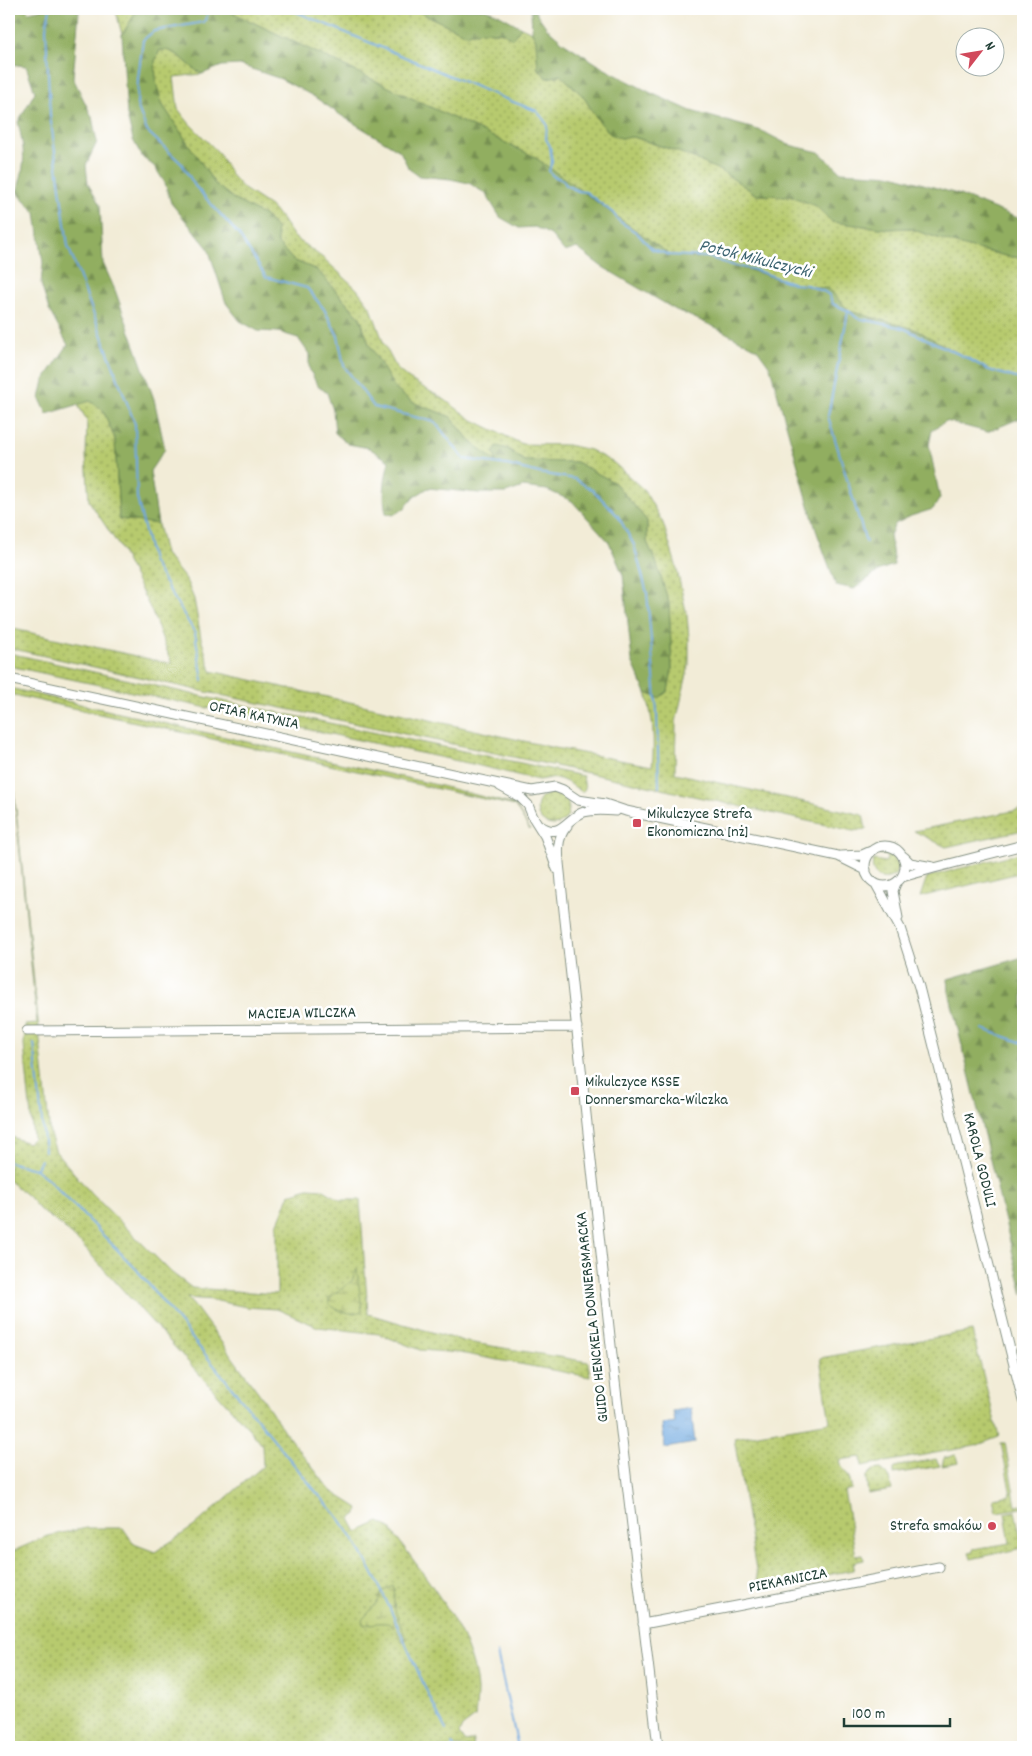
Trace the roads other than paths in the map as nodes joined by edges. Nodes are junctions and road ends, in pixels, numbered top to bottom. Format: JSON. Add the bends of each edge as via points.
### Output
{"nodes":[{"id":1,"x":9,"y":679,"type":"edge"},
{"id":2,"x":492,"y":783,"type":"junction"},
{"id":3,"x":543,"y":790,"type":"junction"},
{"id":4,"x":569,"y":794,"type":"junction"},
{"id":5,"x":532,"y":810,"type":"junction"},
{"id":6,"x":626,"y":811,"type":"junction"},
{"id":7,"x":569,"y":823,"type":"junction"},
{"id":8,"x":538,"y":824,"type":"junction"},
{"id":9,"x":1023,"y":845,"type":"edge"},
{"id":10,"x":871,"y":851,"type":"junction"},
{"id":11,"x":838,"y":856,"type":"junction"},
{"id":12,"x":903,"y":856,"type":"junction"},
{"id":13,"x":934,"y":868,"type":"junction"},
{"id":14,"x":866,"y":870,"type":"junction"},
{"id":15,"x":899,"y":880,"type":"junction"},
{"id":16,"x":561,"y":883,"type":"junction"},
{"id":17,"x":876,"y":884,"type":"junction"},
{"id":18,"x":900,"y":928,"type":"junction"},
{"id":19,"x":577,"y":1026,"type":"junction"},
{"id":20,"x":27,"y":1031,"type":"dead end"},
{"id":21,"x":1023,"y":1401,"type":"edge"},
{"id":22,"x":939,"y":1566,"type":"dead end"},
{"id":23,"x":643,"y":1624,"type":"junction"},
{"id":24,"x":658,"y":1747,"type":"edge"}],
"edges":[{"from":1,"to":2,"type":"street","name":"OFIAR KATYNIA"},
{"from":2,"to":3,"type":"street","name":"OFIAR KATYNIA"},
{"from":2,"to":5,"type":"street","name":"OFIAR KATYNIA","via":[[522,798]]},
{"from":3,"to":4,"type":"street","name":"OFIAR KATYNIA","via":[[555,787]]},
{"from":3,"to":5,"type":"street","via":[[535,796]]},
{"from":4,"to":6,"type":"street","name":"OFIAR KATYNIA","via":[[578,800]]},
{"from":4,"to":7,"type":"street","via":[[575,807]]},
{"from":5,"to":8,"type":"street","name":"OFIAR KATYNIA"},
{"from":6,"to":7,"type":"street","name":"OFIAR KATYNIA","via":[[582,812]]},
{"from":6,"to":11,"type":"street","name":"OFIAR KATYNIA"},
{"from":7,"to":8,"type":"street","name":"OFIAR KATYNIA","via":[[561,829],[551,830]]},
{"from":7,"to":16,"type":"street","name":"GUIDO HENCKELA DONNERSMARCKA","via":[[558,843]]},
{"from":8,"to":16,"type":"street","name":"GUIDO HENCKELA DONNERSMARCKA"},
{"from":9,"to":13,"type":"street"},
{"from":10,"to":11,"type":"street","name":"OFIAR KATYNIA"},
{"from":10,"to":12,"type":"street","via":[[886,845],[896,848]]},
{"from":10,"to":14,"type":"street"},
{"from":11,"to":14,"type":"street","name":"OFIAR KATYNIA"},
{"from":12,"to":13,"type":"street","via":[[910,863]]},
{"from":12,"to":15,"type":"street","via":[[905,869]]},
{"from":13,"to":15,"type":"street"},
{"from":14,"to":17,"type":"street"},
{"from":15,"to":17,"type":"street","via":[[886,886]]},
{"from":15,"to":18,"type":"street","name":"KAROLA GODULI","via":[[893,891]]},
{"from":16,"to":19,"type":"street","name":"GUIDO HENCKELA DONNERSMARCKA"},
{"from":17,"to":18,"type":"street","name":"KAROLA GODULI"},
{"from":18,"to":21,"type":"street","name":"KAROLA GODULI","via":[[926,1014]]},
{"from":19,"to":20,"type":"street","name":"MACIEJA WILCZKA"},
{"from":19,"to":23,"type":"street","name":"GUIDO HENCKELA DONNERSMARCKA"},
{"from":22,"to":23,"type":"street","name":"PIEKARNICZA"},
{"from":23,"to":24,"type":"street","name":"GUIDO HENCKELA DONNERSMARCKA"}]}
